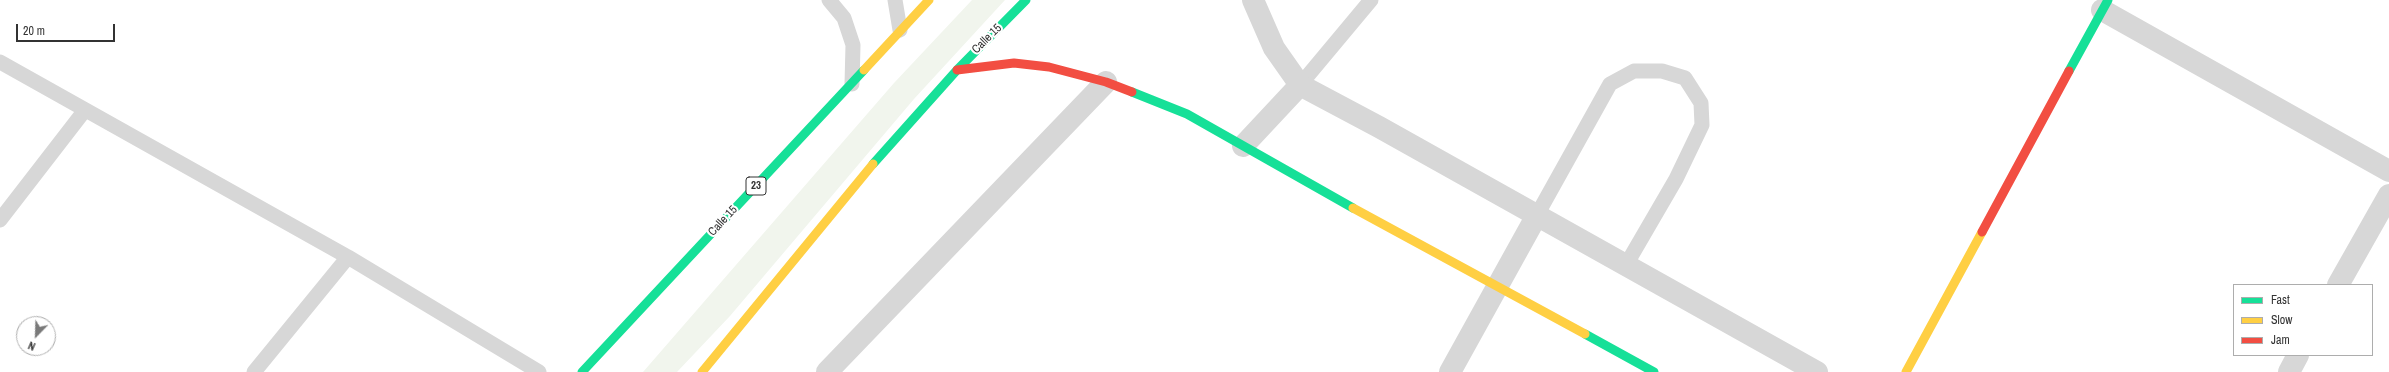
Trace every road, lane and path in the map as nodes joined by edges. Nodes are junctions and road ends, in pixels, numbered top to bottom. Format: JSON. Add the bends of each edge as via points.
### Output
{"nodes":[{"id":1,"x":829,"y":0,"type":"edge"},
{"id":2,"x":896,"y":0,"type":"edge"},
{"id":3,"x":929,"y":0,"type":"edge"},
{"id":4,"x":1026,"y":0,"type":"edge"},
{"id":5,"x":1371,"y":0,"type":"edge"},
{"id":6,"x":1258,"y":4,"type":"edge"},
{"id":7,"x":2105,"y":5,"type":"edge"},
{"id":8,"x":900,"y":30,"type":"junction"},
{"id":9,"x":0,"y":62,"type":"edge"},
{"id":10,"x":957,"y":70,"type":"junction"},
{"id":11,"x":1106,"y":82,"type":"junction"},
{"id":12,"x":852,"y":84,"type":"junction"},
{"id":13,"x":1300,"y":85,"type":"junction"},
{"id":14,"x":86,"y":110,"type":"junction"},
{"id":15,"x":1243,"y":146,"type":"junction"},
{"id":16,"x":2389,"y":171,"type":"edge"},
{"id":17,"x":2389,"y":194,"type":"edge"},
{"id":18,"x":1537,"y":215,"type":"junction"},
{"id":19,"x":0,"y":220,"type":"edge"},
{"id":20,"x":348,"y":257,"type":"junction"},
{"id":21,"x":1626,"y":265,"type":"junction"},
{"id":22,"x":2339,"y":284,"type":"edge"},
{"id":23,"x":1498,"y":287,"type":"junction"},
{"id":24,"x":2297,"y":356,"type":"edge"},
{"id":25,"x":254,"y":372,"type":"edge"},
{"id":26,"x":539,"y":372,"type":"edge"},
{"id":27,"x":582,"y":372,"type":"edge"},
{"id":28,"x":702,"y":372,"type":"edge"},
{"id":29,"x":827,"y":372,"type":"edge"},
{"id":30,"x":1450,"y":372,"type":"edge"},
{"id":31,"x":1654,"y":372,"type":"edge"},
{"id":32,"x":1817,"y":372,"type":"edge"},
{"id":33,"x":1906,"y":372,"type":"edge"},
{"id":34,"x":2289,"y":372,"type":"edge"}],
"edges":[{"from":1,"to":12,"type":"lane","via":[[844,18],[854,45]]},
{"from":2,"to":8,"type":"lane"},
{"from":3,"to":8,"type":"street","name":"Calle 15","number":"23"},
{"from":4,"to":10,"type":"street","name":"Calle 15"},
{"from":5,"to":13,"type":"lane"},
{"from":6,"to":13,"type":"street","via":[[1274,48]]},
{"from":7,"to":16,"type":"street"},
{"from":7,"to":33,"type":"street"},
{"from":8,"to":12,"type":"street","name":"Calle 15","number":"23"},
{"from":9,"to":14,"type":"lane"},
{"from":10,"to":11,"type":"street","via":[[1014,63],[1049,67]]},
{"from":10,"to":28,"type":"street","name":"Calle 15","via":[[875,161]]},
{"from":11,"to":15,"type":"street","via":[[1187,114]]},
{"from":11,"to":29,"type":"street"},
{"from":12,"to":27,"type":"street","name":"Calle 15","number":"23"},
{"from":13,"to":15,"type":"street"},
{"from":13,"to":18,"type":"street"},
{"from":14,"to":19,"type":"lane"},
{"from":14,"to":20,"type":"lane"},
{"from":15,"to":23,"type":"street"},
{"from":17,"to":22,"type":"street"},
{"from":18,"to":21,"type":"street"},
{"from":18,"to":21,"type":"lane","via":[[1610,84],[1634,71],[1662,71],[1685,78],[1701,103],[1702,125],[1676,179]]},
{"from":18,"to":23,"type":"street"},
{"from":20,"to":25,"type":"lane"},
{"from":20,"to":26,"type":"lane"},
{"from":21,"to":32,"type":"street"},
{"from":23,"to":30,"type":"street"},
{"from":23,"to":31,"type":"street"},
{"from":24,"to":34,"type":"street"}]}
